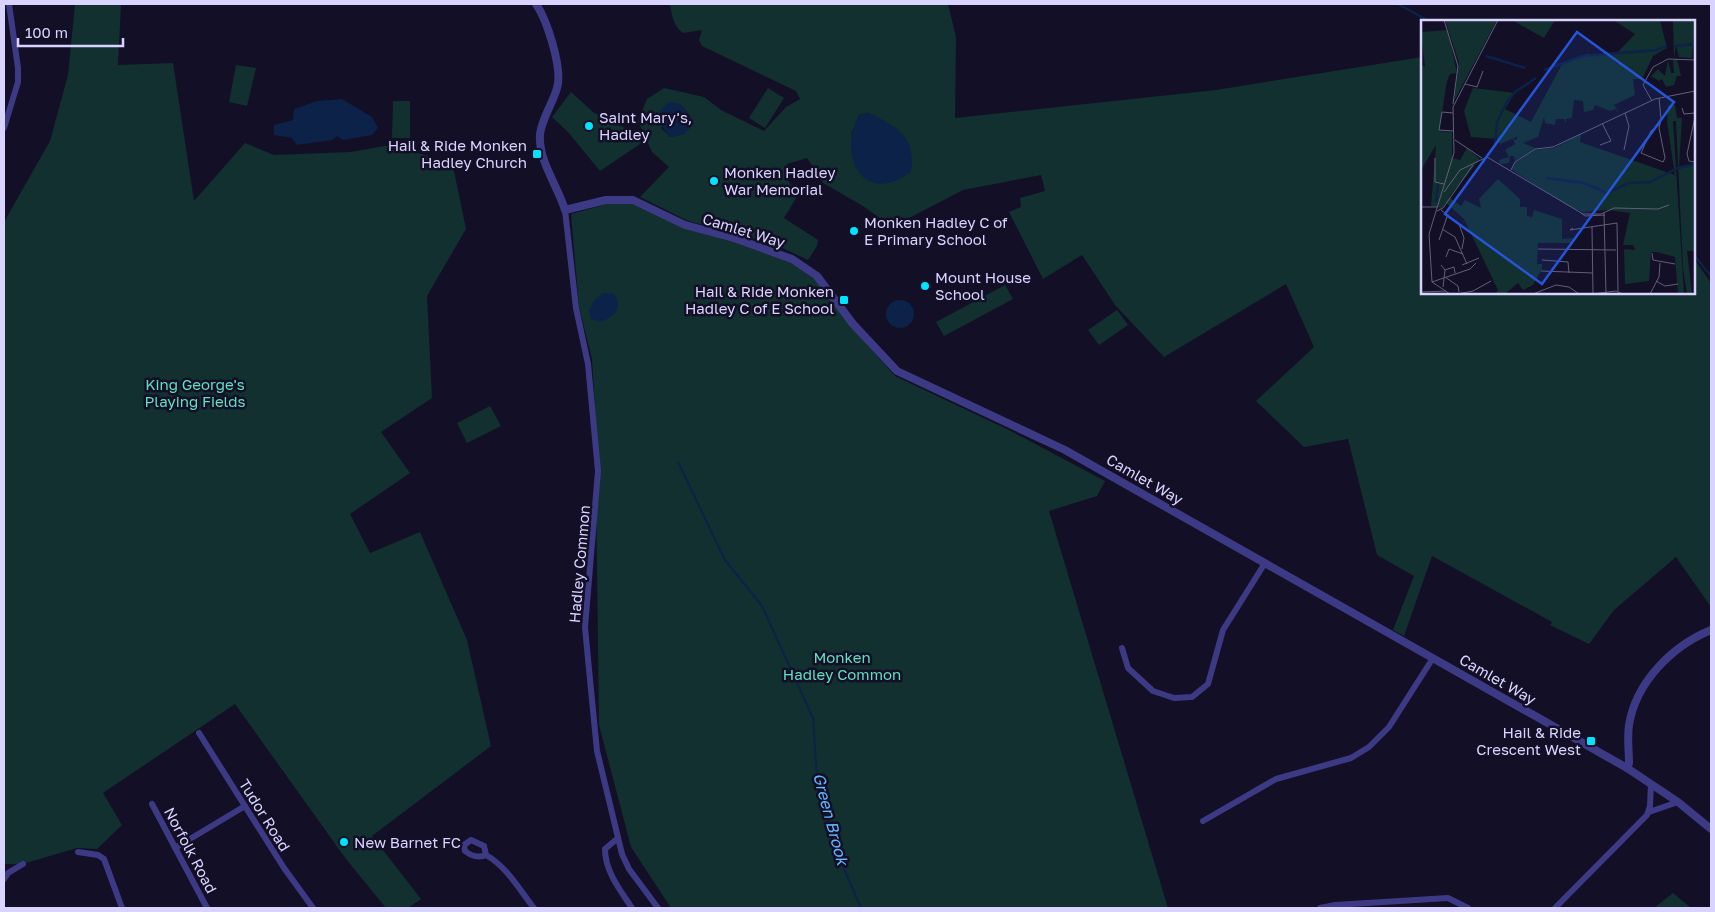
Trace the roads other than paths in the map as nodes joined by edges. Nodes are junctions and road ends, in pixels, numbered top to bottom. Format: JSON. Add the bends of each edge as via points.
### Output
{"nodes":[{"id":1,"x":9,"y":4,"type":"edge"},
{"id":2,"x":536,"y":4,"type":"edge"},
{"id":3,"x":11,"y":23,"type":"junction"},
{"id":4,"x":4,"y":24,"type":"edge"},
{"id":5,"x":4,"y":128,"type":"edge"},
{"id":6,"x":565,"y":210,"type":"junction"},
{"id":7,"x":1265,"y":563,"type":"junction"},
{"id":8,"x":1711,"y":630,"type":"edge"},
{"id":9,"x":1122,"y":648,"type":"dead end"},
{"id":10,"x":1432,"y":658,"type":"junction"},
{"id":11,"x":199,"y":733,"type":"dead end"},
{"id":12,"x":1627,"y":768,"type":"junction"},
{"id":13,"x":1651,"y":784,"type":"junction"},
{"id":14,"x":1678,"y":802,"type":"junction"},
{"id":15,"x":152,"y":804,"type":"dead end"},
{"id":16,"x":245,"y":806,"type":"junction"},
{"id":17,"x":1649,"y":812,"type":"junction"},
{"id":18,"x":1203,"y":821,"type":"dead end"},
{"id":19,"x":1711,"y":829,"type":"edge"},
{"id":20,"x":618,"y":838,"type":"junction"},
{"id":21,"x":175,"y":848,"type":"junction"},
{"id":22,"x":78,"y":852,"type":"dead end"},
{"id":23,"x":486,"y":855,"type":"dead end"},
{"id":24,"x":23,"y":864,"type":"dead end"},
{"id":25,"x":4,"y":879,"type":"edge"},
{"id":26,"x":122,"y":908,"type":"edge"},
{"id":27,"x":207,"y":908,"type":"edge"},
{"id":28,"x":313,"y":908,"type":"edge"},
{"id":29,"x":534,"y":908,"type":"edge"},
{"id":30,"x":632,"y":908,"type":"edge"},
{"id":31,"x":658,"y":908,"type":"edge"},
{"id":32,"x":1320,"y":908,"type":"edge"},
{"id":33,"x":1468,"y":908,"type":"edge"},
{"id":34,"x":1555,"y":908,"type":"edge"}],
"edges":[{"from":1,"to":3,"type":"street"},
{"from":2,"to":6,"type":"street","via":[[559,72],[558,85],[540,134],[548,170]]},
{"from":3,"to":4,"type":"street"},
{"from":3,"to":5,"type":"street","via":[[18,82]]},
{"from":6,"to":7,"type":"street","name":"Camlet Way","via":[[606,200],[633,200],[685,226],[734,238],[792,259],[817,276],[853,324],[897,371],[1058,446]]},
{"from":6,"to":20,"type":"street","name":"Hadley Common","via":[[575,301],[588,364],[598,471],[585,627],[597,751]]},
{"from":7,"to":9,"type":"street","via":[[1223,630],[1208,684],[1192,697],[1174,698],[1153,692],[1128,668]]},
{"from":7,"to":10,"type":"street","name":"Camlet Way"},
{"from":8,"to":12,"type":"street","via":[[1673,652],[1641,691],[1629,724]]},
{"from":10,"to":12,"type":"street","name":"Camlet Way"},
{"from":10,"to":18,"type":"street","via":[[1389,727],[1369,747],[1350,758],[1276,779]]},
{"from":11,"to":16,"type":"street","name":"Tudor Road"},
{"from":12,"to":13,"type":"street","name":"Camlet Way"},
{"from":13,"to":14,"type":"street","name":"Camlet Way"},
{"from":13,"to":17,"type":"street"},
{"from":14,"to":17,"type":"street"},
{"from":14,"to":19,"type":"street","name":"Camlet Way"},
{"from":15,"to":21,"type":"street","name":"Norfolk Road"},
{"from":16,"to":21,"type":"street"},
{"from":16,"to":28,"type":"street","name":"Tudor Road"},
{"from":17,"to":34,"type":"street"},
{"from":20,"to":30,"type":"street","via":[[605,849],[605,860]]},
{"from":20,"to":31,"type":"street","name":"Hadley Common","via":[[629,869]]},
{"from":21,"to":27,"type":"street","name":"Norfolk Road"},
{"from":22,"to":26,"type":"street","via":[[104,859]]},
{"from":23,"to":29,"type":"street","via":[[507,872]]},
{"from":24,"to":25,"type":"street"},
{"from":32,"to":33,"type":"street","via":[[1448,898]]}]}
